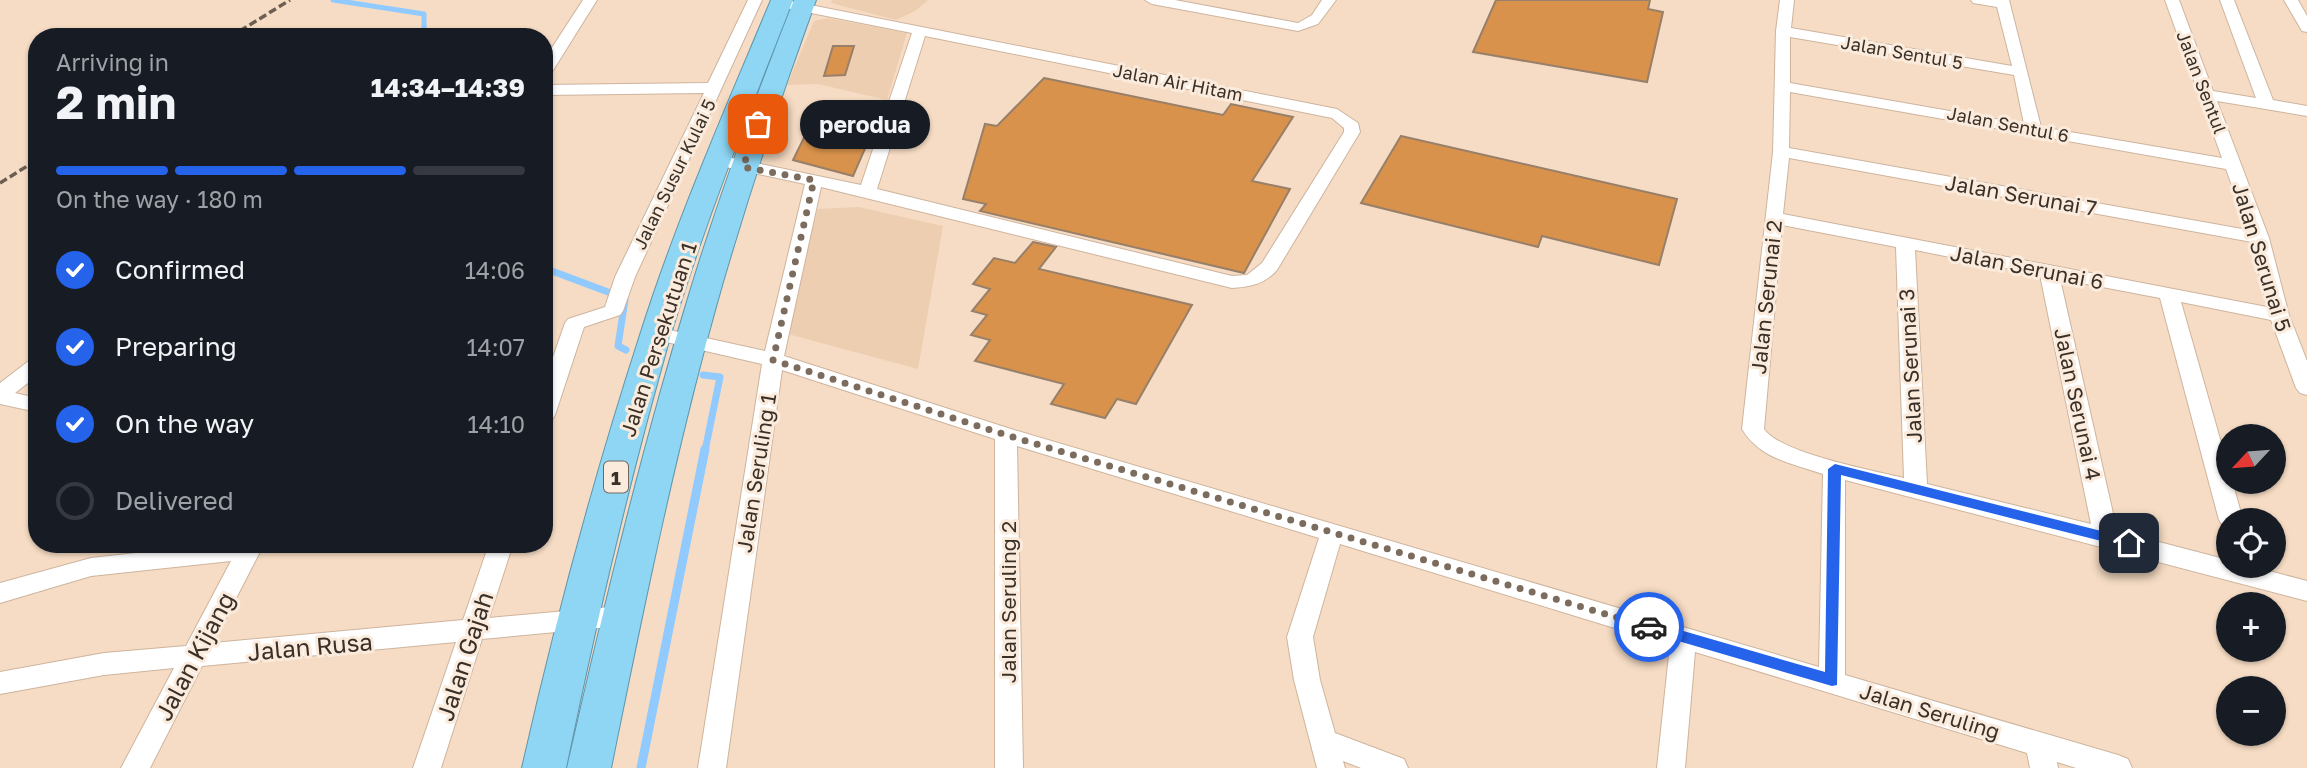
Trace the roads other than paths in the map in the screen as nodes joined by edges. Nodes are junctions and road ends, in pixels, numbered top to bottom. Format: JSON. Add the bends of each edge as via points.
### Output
{"nodes":[{"id":1,"x":590,"y":0,"type":"edge"},
{"id":2,"x":755,"y":0,"type":"edge"},
{"id":3,"x":1152,"y":0,"type":"edge"},
{"id":4,"x":1329,"y":0,"type":"edge"},
{"id":5,"x":1787,"y":0,"type":"edge"},
{"id":6,"x":1978,"y":0,"type":"edge"},
{"id":7,"x":2172,"y":0,"type":"edge"},
{"id":8,"x":2227,"y":0,"type":"edge"},
{"id":9,"x":2291,"y":0,"type":"edge"},
{"id":10,"x":792,"y":2,"type":"edge"},
{"id":11,"x":2002,"y":2,"type":"edge"},
{"id":12,"x":2307,"y":28,"type":"edge"},
{"id":13,"x":920,"y":30,"type":"junction"},
{"id":14,"x":1783,"y":32,"type":"junction"},
{"id":15,"x":553,"y":58,"type":"edge"},
{"id":16,"x":2021,"y":72,"type":"junction"},
{"id":17,"x":1782,"y":86,"type":"junction"},
{"id":18,"x":715,"y":88,"type":"junction"},
{"id":19,"x":553,"y":90,"type":"edge"},
{"id":20,"x":2206,"y":94,"type":"junction"},
{"id":21,"x":2266,"y":104,"type":"junction"},
{"id":22,"x":2307,"y":111,"type":"edge"},
{"id":23,"x":2034,"y":130,"type":"junction"},
{"id":24,"x":1781,"y":152,"type":"junction"},
{"id":25,"x":730,"y":164,"type":"junction"},
{"id":26,"x":2233,"y":165,"type":"junction"},
{"id":27,"x":814,"y":180,"type":"junction"},
{"id":28,"x":867,"y":192,"type":"junction"},
{"id":29,"x":1775,"y":218,"type":"junction"},
{"id":30,"x":2260,"y":238,"type":"junction"},
{"id":31,"x":1905,"y":243,"type":"junction"},
{"id":32,"x":2049,"y":271,"type":"junction"},
{"id":33,"x":2169,"y":295,"type":"junction"},
{"id":34,"x":2279,"y":315,"type":"junction"},
{"id":35,"x":672,"y":337,"type":"junction"},
{"id":36,"x":773,"y":360,"type":"junction"},
{"id":37,"x":28,"y":373,"type":"edge"},
{"id":38,"x":553,"y":388,"type":"edge"},
{"id":39,"x":2307,"y":388,"type":"edge"},
{"id":40,"x":0,"y":396,"type":"edge"},
{"id":41,"x":28,"y":403,"type":"edge"},
{"id":42,"x":1006,"y":435,"type":"junction"},
{"id":43,"x":1835,"y":469,"type":"junction"},
{"id":44,"x":1916,"y":489,"type":"junction"},
{"id":45,"x":2228,"y":508,"type":"edge"},
{"id":46,"x":1332,"y":533,"type":"junction"},
{"id":47,"x":2106,"y":537,"type":"junction"},
{"id":48,"x":202,"y":553,"type":"edge"},
{"id":49,"x":247,"y":553,"type":"edge"},
{"id":50,"x":498,"y":553,"type":"edge"},
{"id":51,"x":2216,"y":563,"type":"edge"},
{"id":52,"x":2268,"y":578,"type":"edge"},
{"id":53,"x":2307,"y":592,"type":"edge"},
{"id":54,"x":0,"y":593,"type":"edge"},
{"id":55,"x":621,"y":616,"type":"junction"},
{"id":56,"x":576,"y":620,"type":"junction"},
{"id":57,"x":472,"y":632,"type":"junction"},
{"id":58,"x":1684,"y":637,"type":"junction"},
{"id":59,"x":195,"y":657,"type":"junction"},
{"id":60,"x":1832,"y":680,"type":"junction"},
{"id":61,"x":0,"y":683,"type":"edge"},
{"id":62,"x":1323,"y":741,"type":"junction"},
{"id":63,"x":2042,"y":756,"type":"edge"},
{"id":64,"x":135,"y":768,"type":"edge"},
{"id":65,"x":427,"y":768,"type":"edge"},
{"id":66,"x":544,"y":768,"type":"edge"},
{"id":67,"x":589,"y":768,"type":"edge"},
{"id":68,"x":712,"y":768,"type":"edge"},
{"id":69,"x":1009,"y":768,"type":"edge"},
{"id":70,"x":1331,"y":768,"type":"edge"},
{"id":71,"x":1394,"y":768,"type":"edge"},
{"id":72,"x":1671,"y":768,"type":"edge"},
{"id":73,"x":2118,"y":768,"type":"edge"}],
"edges":[{"from":1,"to":15,"type":"street"},
{"from":2,"to":18,"type":"street","name":"Jalan Susur Kulai 5"},
{"from":3,"to":4,"type":"street","via":[[1288,26],[1307,26]]},
{"from":5,"to":14,"type":"street","name":"Jalan Serunai 2"},
{"from":6,"to":11,"type":"street"},
{"from":7,"to":20,"type":"street","name":"Jalan Sentul"},
{"from":8,"to":21,"type":"street"},
{"from":9,"to":12,"type":"street"},
{"from":10,"to":13,"type":"street","name":"Jalan Air Hitam"},
{"from":10,"to":25,"type":"highway","name":"Jalan Persekutuan 1","number":"1"},
{"from":11,"to":16,"type":"street"},
{"from":13,"to":28,"type":"street"},
{"from":13,"to":28,"type":"street","name":"Jalan Air Hitam","via":[[1337,114],[1353,132],[1270,266],[1261,278],[1248,282],[1217,279]]},
{"from":14,"to":16,"type":"street","name":"Jalan Sentul 5"},
{"from":14,"to":17,"type":"street","name":"Jalan Serunai 2"},
{"from":16,"to":23,"type":"street"},
{"from":17,"to":23,"type":"street","name":"Jalan Sentul 6"},
{"from":17,"to":24,"type":"street","name":"Jalan Serunai 2"},
{"from":18,"to":19,"type":"street"},
{"from":18,"to":38,"type":"street","name":"Jalan Susur Kulai 5","via":[[613,311],[575,323]]},
{"from":20,"to":21,"type":"street"},
{"from":20,"to":26,"type":"street","name":"Jalan Sentul"},
{"from":21,"to":22,"type":"street"},
{"from":23,"to":26,"type":"street","name":"Jalan Sentul 6"},
{"from":24,"to":29,"type":"street","name":"Jalan Serunai 2"},
{"from":24,"to":30,"type":"street","name":"Jalan Serunai 7"},
{"from":25,"to":27,"type":"street"},
{"from":25,"to":35,"type":"highway","name":"Jalan Persekutuan 1","number":"1"},
{"from":26,"to":30,"type":"street","name":"Jalan Serunai 5"},
{"from":27,"to":28,"type":"street"},
{"from":27,"to":36,"type":"street","name":"Jalan Seruling 1"},
{"from":29,"to":31,"type":"street","name":"Jalan Serunai 6"},
{"from":29,"to":43,"type":"street","name":"Jalan Serunai 2","via":[[1753,429],[1774,449]]},
{"from":30,"to":34,"type":"street","name":"Jalan Serunai 5"},
{"from":31,"to":32,"type":"street","name":"Jalan Serunai 6"},
{"from":31,"to":44,"type":"street","name":"Jalan Serunai 3"},
{"from":32,"to":33,"type":"street","name":"Jalan Serunai 6"},
{"from":32,"to":47,"type":"street","name":"Jalan Serunai 4"},
{"from":33,"to":34,"type":"street","name":"Jalan Serunai 6"},
{"from":33,"to":45,"type":"street"},
{"from":34,"to":39,"type":"street","name":"Jalan Serunai 5"},
{"from":35,"to":36,"type":"street","name":"Jalan Seruling"},
{"from":35,"to":55,"type":"highway","name":"Jalan Persekutuan 1","number":"1"},
{"from":35,"to":56,"type":"highway","name":"Jalan Persekutuan 1","number":"1"},
{"from":36,"to":42,"type":"street","name":"Jalan Seruling"},
{"from":36,"to":68,"type":"street","name":"Jalan Seruling 1"},
{"from":37,"to":40,"type":"street"},
{"from":40,"to":41,"type":"street"},
{"from":42,"to":46,"type":"street","name":"Jalan Seruling"},
{"from":42,"to":69,"type":"street","name":"Jalan Seruling 2"},
{"from":43,"to":44,"type":"street"},
{"from":43,"to":60,"type":"street"},
{"from":44,"to":47,"type":"street"},
{"from":46,"to":58,"type":"street","name":"Jalan Seruling"},
{"from":46,"to":62,"type":"street","via":[[1300,637]]},
{"from":47,"to":51,"type":"street"},
{"from":48,"to":54,"type":"street","via":[[91,567]]},
{"from":49,"to":59,"type":"street","name":"Jalan Kijang"},
{"from":50,"to":57,"type":"street","name":"Jalan Gajah"},
{"from":52,"to":53,"type":"street"},
{"from":55,"to":56,"type":"street","name":"Jalan Rusa"},
{"from":55,"to":67,"type":"highway","name":"Jalan Persekutuan 1","number":"1"},
{"from":56,"to":57,"type":"street","name":"Jalan Rusa"},
{"from":56,"to":66,"type":"highway","name":"Jalan Persekutuan 1","number":"1"},
{"from":57,"to":59,"type":"street","name":"Jalan Rusa"},
{"from":57,"to":65,"type":"street","name":"Jalan Gajah"},
{"from":58,"to":60,"type":"street","name":"Jalan Seruling"},
{"from":58,"to":72,"type":"street"},
{"from":59,"to":61,"type":"street","name":"Jalan Rusa","via":[[104,664]]},
{"from":59,"to":64,"type":"street","name":"Jalan Kijang"},
{"from":60,"to":63,"type":"street","name":"Jalan Seruling"},
{"from":62,"to":70,"type":"street"},
{"from":62,"to":71,"type":"street"},
{"from":63,"to":73,"type":"street","name":"Jalan Seruling"}]}
